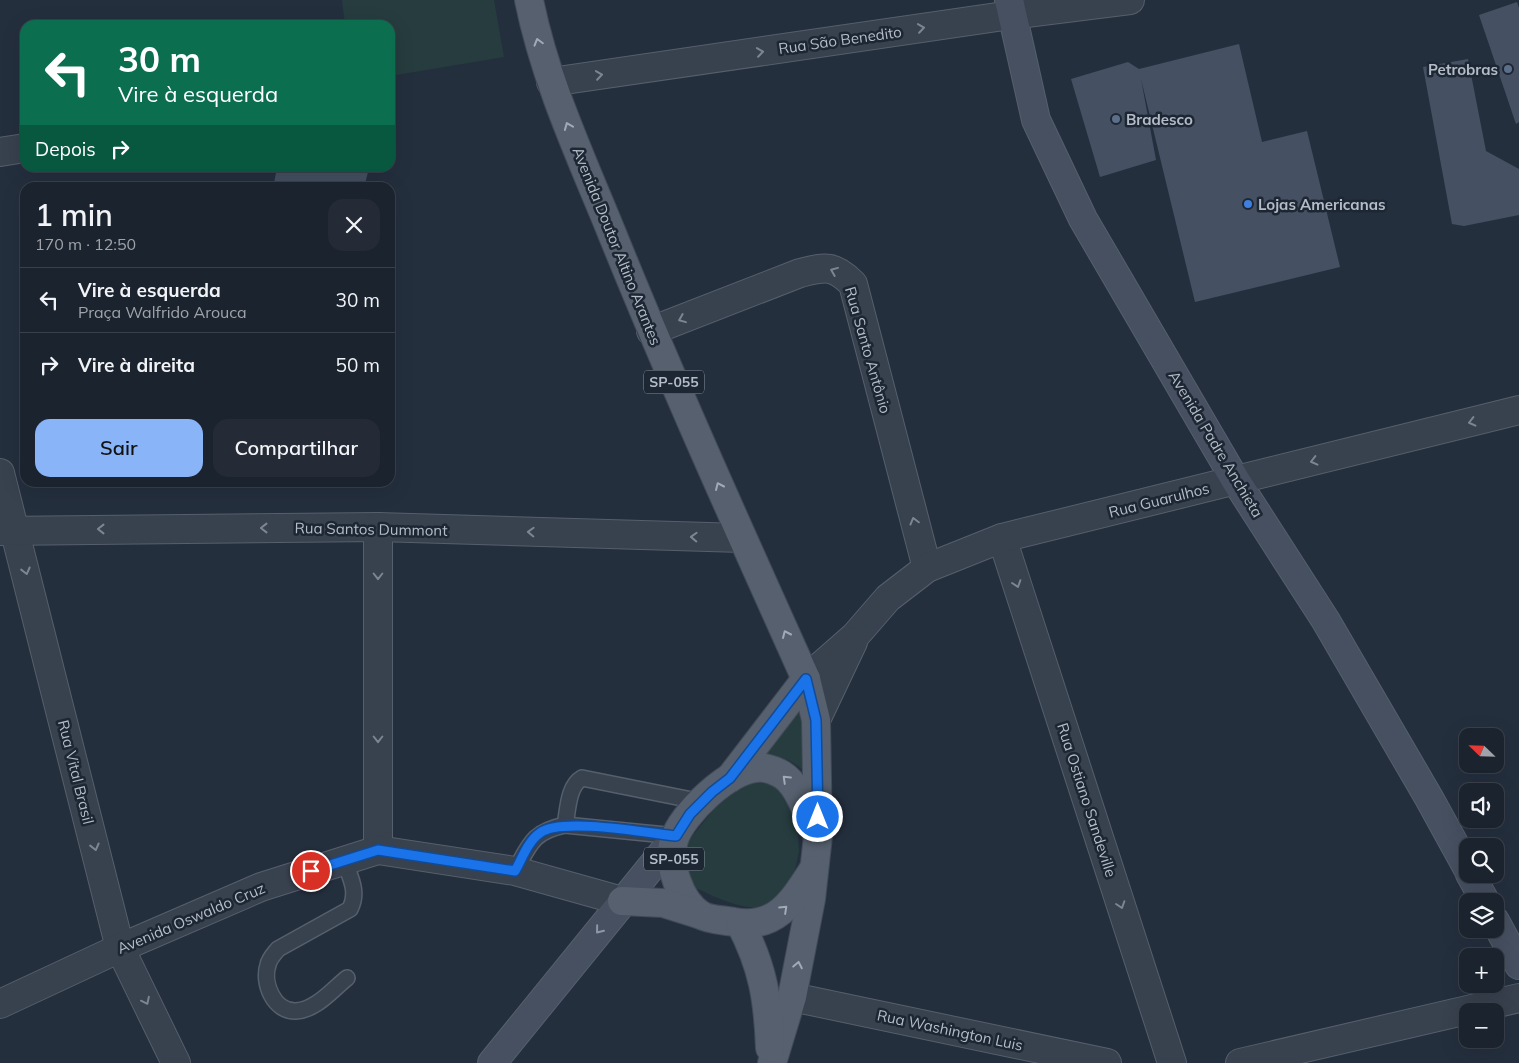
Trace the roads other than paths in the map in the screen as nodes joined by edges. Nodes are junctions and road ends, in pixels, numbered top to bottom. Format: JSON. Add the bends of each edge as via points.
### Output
{"nodes":[{"id":1,"x":529,"y":0,"type":"edge"},
{"id":2,"x":1130,"y":0,"type":"edge"},
{"id":3,"x":1010,"y":7,"type":"edge"},
{"id":4,"x":551,"y":82,"type":"junction"},
{"id":5,"x":20,"y":149,"type":"edge"},
{"id":6,"x":0,"y":152,"type":"edge"},
{"id":7,"x":651,"y":332,"type":"junction"},
{"id":8,"x":1519,"y":410,"type":"edge"},
{"id":9,"x":0,"y":473,"type":"edge"},
{"id":10,"x":1236,"y":481,"type":"junction"},
{"id":11,"x":378,"y":527,"type":"junction"},
{"id":12,"x":8,"y":531,"type":"edge"},
{"id":13,"x":742,"y":538,"type":"junction"},
{"id":14,"x":1002,"y":538,"type":"junction"},
{"id":15,"x":927,"y":568,"type":"junction"},
{"id":16,"x":855,"y":636,"type":"junction"},
{"id":17,"x":806,"y":679,"type":"junction"},
{"id":18,"x":816,"y":720,"type":"junction"},
{"id":19,"x":730,"y":778,"type":"junction"},
{"id":20,"x":702,"y":802,"type":"junction"},
{"id":21,"x":565,"y":825,"type":"junction"},
{"id":22,"x":818,"y":836,"type":"junction"},
{"id":23,"x":675,"y":838,"type":"junction"},
{"id":24,"x":378,"y":850,"type":"junction"},
{"id":25,"x":1459,"y":853,"type":"edge"},
{"id":26,"x":344,"y":860,"type":"junction"},
{"id":27,"x":815,"y":867,"type":"junction"},
{"id":28,"x":515,"y":871,"type":"junction"},
{"id":29,"x":622,"y":901,"type":"junction"},
{"id":30,"x":701,"y":916,"type":"junction"},
{"id":31,"x":740,"y":923,"type":"junction"},
{"id":32,"x":1504,"y":937,"type":"edge"},
{"id":33,"x":120,"y":948,"type":"junction"},
{"id":34,"x":1519,"y":965,"type":"edge"},
{"id":35,"x":347,"y":978,"type":"dead end"},
{"id":36,"x":792,"y":997,"type":"junction"},
{"id":37,"x":1519,"y":998,"type":"edge"},
{"id":38,"x":0,"y":1004,"type":"edge"},
{"id":39,"x":176,"y":1063,"type":"edge"},
{"id":40,"x":492,"y":1063,"type":"edge"},
{"id":41,"x":771,"y":1063,"type":"edge"},
{"id":42,"x":1107,"y":1063,"type":"edge"},
{"id":43,"x":1172,"y":1063,"type":"edge"},
{"id":44,"x":1240,"y":1063,"type":"edge"}],
"edges":[{"from":4,"to":1,"type":"main road","name":"Avenida Doutor Altino Arantes","number":"SP-055","one_way":true,"via":[[536,37]]},
{"from":2,"to":3,"type":"street","name":"Rua São Benedito"},
{"from":4,"to":3,"type":"street","name":"Rua São Benedito","one_way":true},
{"from":3,"to":10,"type":"street","name":"Avenida Padre Anchieta","via":[[1036,120],[1083,219]]},
{"from":7,"to":4,"type":"main road","name":"Avenida Doutor Altino Arantes","number":"SP-055","one_way":true},
{"from":5,"to":6,"type":"street"},
{"from":13,"to":7,"type":"main road","name":"Avenida Doutor Altino Arantes","number":"SP-055","one_way":true},
{"from":15,"to":7,"type":"street","name":"Rua Santo Antônio","one_way":true,"via":[[852,284],[841,272],[825,267],[800,273]]},
{"from":8,"to":10,"type":"street","name":"Rua Guarulhos","one_way":true},
{"from":9,"to":12,"type":"street","name":"Rua Vital Brasil"},
{"from":10,"to":14,"type":"street","name":"Rua Guarulhos"},
{"from":10,"to":25,"type":"street","name":"Avenida Padre Anchieta","via":[[1326,621]]},
{"from":11,"to":12,"type":"street","name":"Rua Santos Dummont","one_way":true},
{"from":13,"to":11,"type":"street","name":"Rua Santos Dummont","one_way":true},
{"from":11,"to":24,"type":"street","one_way":true},
{"from":12,"to":33,"type":"street","name":"Rua Vital Brasil","one_way":true},
{"from":17,"to":13,"type":"main road","name":"Avenida Doutor Altino Arantes","number":"SP-055","one_way":true},
{"from":14,"to":15,"type":"street","name":"Rua Guarulhos"},
{"from":14,"to":43,"type":"street","name":"Rua Ostiano Sandeville","one_way":true},
{"from":15,"to":16,"type":"street","name":"Rua Guarulhos","via":[[888,598]]},
{"from":16,"to":17,"type":"street"},
{"from":16,"to":18,"type":"street"},
{"from":17,"to":18,"type":"main road","number":"SP-055"},
{"from":17,"to":19,"type":"main road","number":"SP-055"},
{"from":18,"to":22,"type":"main road","number":"SP-055"},
{"from":19,"to":20,"type":"main road","number":"SP-055"},
{"from":22,"to":19,"type":"main road","number":"SP-055","one_way":true,"via":[[799,796],[780,773],[756,768]]},
{"from":20,"to":21,"type":"lane","via":[[582,778],[573,788]]},
{"from":20,"to":23,"type":"main road","number":"SP-055"},
{"from":21,"to":23,"type":"lane"},
{"from":21,"to":28,"type":"lane","via":[[540,832]]},
{"from":22,"to":27,"type":"main road","number":"SP-055"},
{"from":23,"to":29,"type":"street"},
{"from":23,"to":30,"type":"main road","number":"SP-055","via":[[675,873],[680,890]]},
{"from":24,"to":26,"type":"street","name":"Avenida Oswaldo Cruz"},
{"from":24,"to":28,"type":"street","name":"Avenida Oswaldo Cruz"},
{"from":26,"to":33,"type":"street","name":"Avenida Oswaldo Cruz","via":[[261,887]]},
{"from":26,"to":35,"type":"lane","via":[[355,892],[350,909],[278,949],[266,974],[269,991],[276,1003],[295,1012],[313,1006]]},
{"from":31,"to":27,"type":"main road","number":"SP-055","one_way":true,"via":[[764,921],[776,916],[788,906]]},
{"from":36,"to":27,"type":"main road","number":"SP-055","one_way":true},
{"from":28,"to":29,"type":"street","name":"Avenida Oswaldo Cruz"},
{"from":29,"to":30,"type":"main road","via":[[663,903]]},
{"from":29,"to":40,"type":"street","one_way":true},
{"from":30,"to":31,"type":"main road","number":"SP-055"},
{"from":31,"to":41,"type":"main road","number":"SP-055","via":[[755,952],[762,976],[769,1015]]},
{"from":32,"to":34,"type":"street"},
{"from":33,"to":38,"type":"street","name":"Avenida Oswaldo Cruz"},
{"from":33,"to":39,"type":"street","name":"Rua Vital Brasil","one_way":true},
{"from":36,"to":41,"type":"main road","number":"SP-055"},
{"from":36,"to":42,"type":"street","name":"Rua Washington Luis"},
{"from":37,"to":44,"type":"street"}]}
